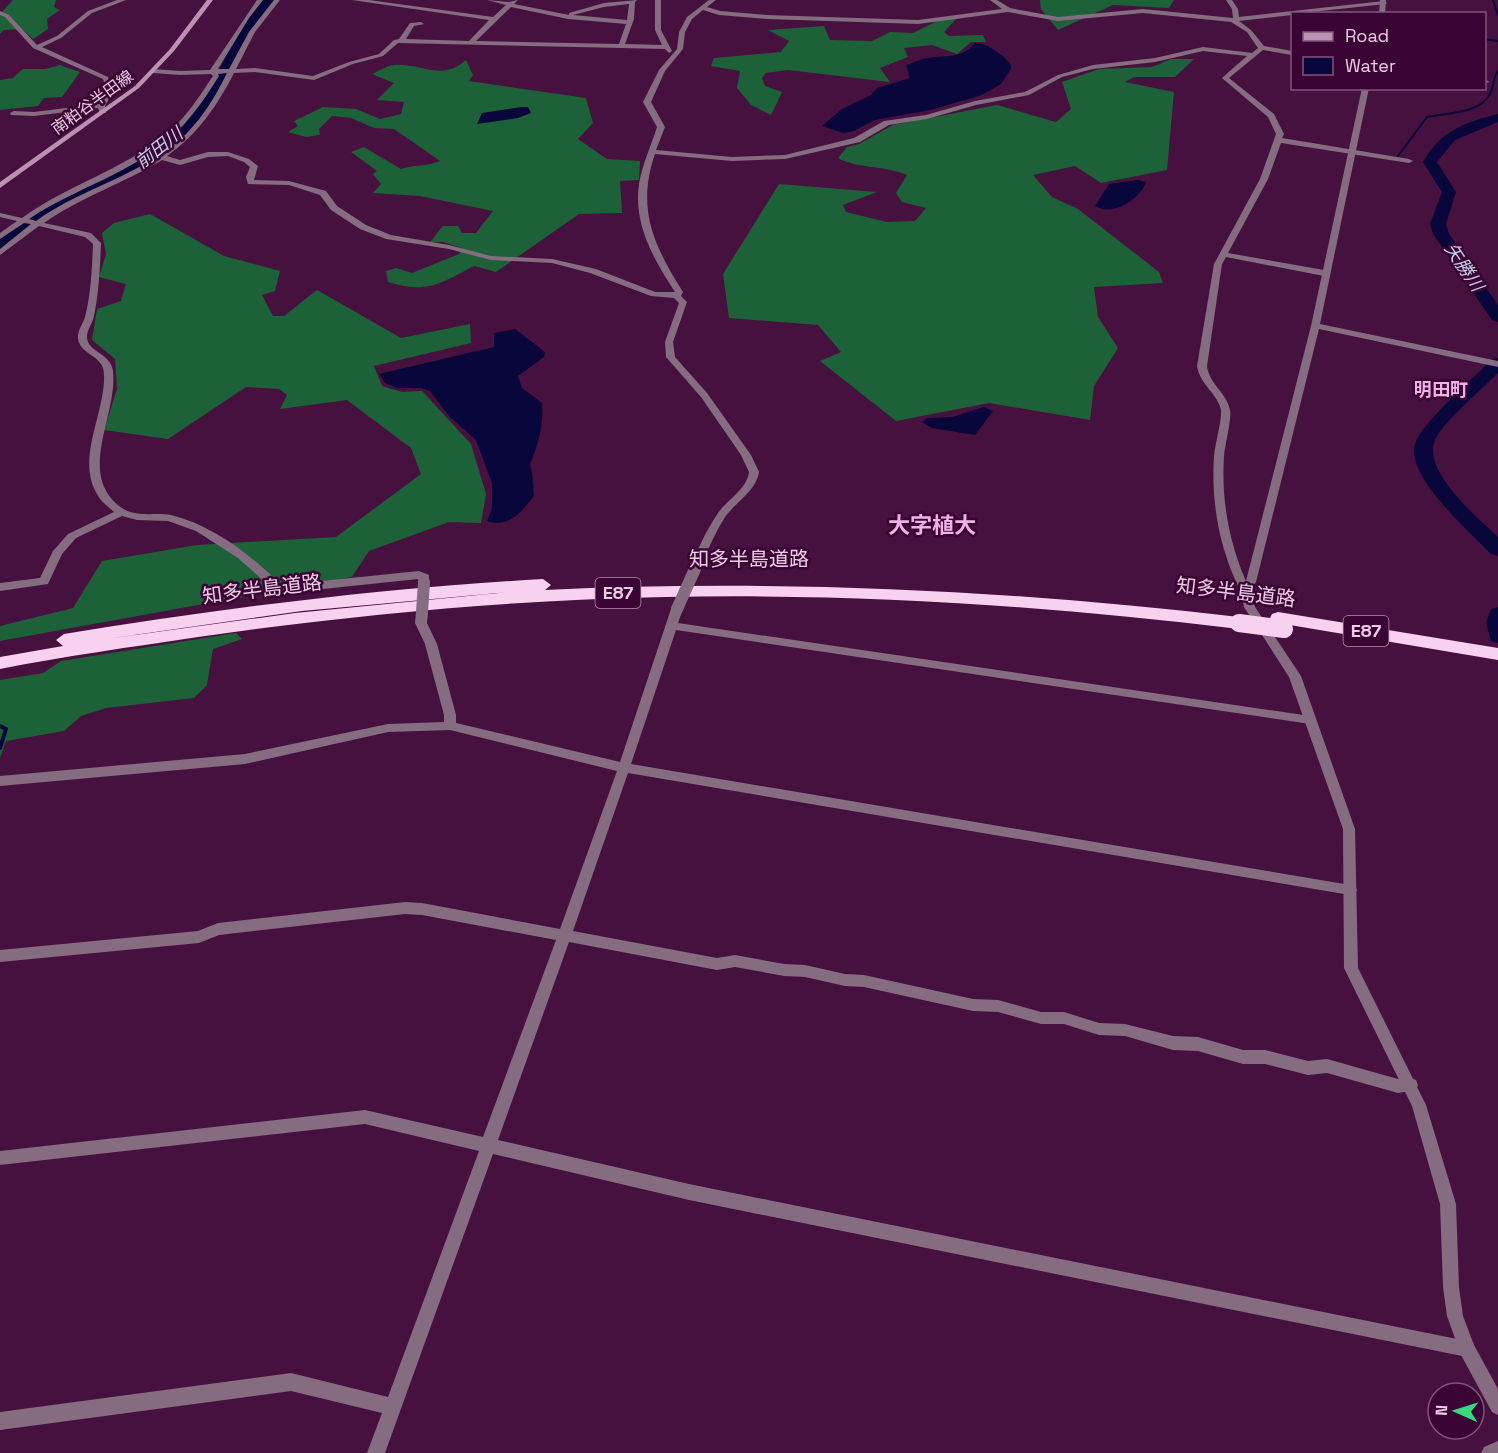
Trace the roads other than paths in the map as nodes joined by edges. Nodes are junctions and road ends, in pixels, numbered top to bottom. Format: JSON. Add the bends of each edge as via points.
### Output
{"nodes":[{"id":1,"x":123,"y":0,"type":"edge"},
{"id":2,"x":210,"y":0,"type":"edge"},
{"id":3,"x":261,"y":0,"type":"edge"},
{"id":4,"x":278,"y":0,"type":"edge"},
{"id":5,"x":490,"y":0,"type":"edge"},
{"id":6,"x":658,"y":0,"type":"edge"},
{"id":7,"x":713,"y":0,"type":"edge"},
{"id":8,"x":993,"y":0,"type":"edge"},
{"id":9,"x":1228,"y":0,"type":"edge"},
{"id":10,"x":1393,"y":0,"type":"edge"},
{"id":11,"x":353,"y":1,"type":"edge"},
{"id":12,"x":633,"y":1,"type":"edge"},
{"id":13,"x":1384,"y":1,"type":"edge"},
{"id":14,"x":512,"y":3,"type":"edge"},
{"id":15,"x":703,"y":8,"type":"junction"},
{"id":16,"x":1008,"y":10,"type":"junction"},
{"id":17,"x":1291,"y":12,"type":"edge"},
{"id":18,"x":1293,"y":12,"type":"edge"},
{"id":19,"x":0,"y":13,"type":"edge"},
{"id":20,"x":567,"y":15,"type":"junction"},
{"id":21,"x":494,"y":19,"type":"junction"},
{"id":22,"x":1235,"y":19,"type":"junction"},
{"id":23,"x":605,"y":20,"type":"junction"},
{"id":24,"x":630,"y":22,"type":"junction"},
{"id":25,"x":421,"y":24,"type":"dead end"},
{"id":26,"x":598,"y":30,"type":"dead end"},
{"id":27,"x":401,"y":42,"type":"junction"},
{"id":28,"x":469,"y":44,"type":"junction"},
{"id":29,"x":38,"y":47,"type":"junction"},
{"id":30,"x":621,"y":47,"type":"junction"},
{"id":31,"x":667,"y":47,"type":"junction"},
{"id":32,"x":1262,"y":48,"type":"junction"},
{"id":33,"x":1291,"y":53,"type":"edge"},
{"id":34,"x":1252,"y":55,"type":"junction"},
{"id":35,"x":670,"y":61,"type":"junction"},
{"id":36,"x":235,"y":70,"type":"junction"},
{"id":37,"x":153,"y":71,"type":"junction"},
{"id":38,"x":213,"y":71,"type":"junction"},
{"id":39,"x":1366,"y":90,"type":"edge"},
{"id":40,"x":102,"y":109,"type":"junction"},
{"id":41,"x":14,"y":113,"type":"dead end"},
{"id":42,"x":1278,"y":140,"type":"junction"},
{"id":43,"x":653,"y":152,"type":"junction"},
{"id":44,"x":1352,"y":152,"type":"junction"},
{"id":45,"x":162,"y":157,"type":"junction"},
{"id":46,"x":1409,"y":161,"type":"dead end"},
{"id":47,"x":0,"y":186,"type":"edge"},
{"id":48,"x":0,"y":214,"type":"edge"},
{"id":49,"x":24,"y":219,"type":"junction"},
{"id":50,"x":39,"y":222,"type":"junction"},
{"id":51,"x":0,"y":237,"type":"edge"},
{"id":52,"x":0,"y":253,"type":"edge"},
{"id":53,"x":1223,"y":254,"type":"junction"},
{"id":54,"x":1324,"y":273,"type":"junction"},
{"id":55,"x":676,"y":296,"type":"junction"},
{"id":56,"x":1315,"y":326,"type":"junction"},
{"id":57,"x":1498,"y":364,"type":"edge"},
{"id":58,"x":121,"y":513,"type":"junction"},
{"id":59,"x":0,"y":587,"type":"edge"},
{"id":60,"x":1245,"y":590,"type":"junction"},
{"id":61,"x":1238,"y":617,"type":"junction"},
{"id":62,"x":674,"y":626,"type":"junction"},
{"id":63,"x":0,"y":651,"type":"edge"},
{"id":64,"x":1454,"y":651,"type":"junction"},
{"id":65,"x":1498,"y":654,"type":"edge"},
{"id":66,"x":0,"y":663,"type":"edge"},
{"id":67,"x":1498,"y":665,"type":"edge"},
{"id":68,"x":1310,"y":720,"type":"junction"},
{"id":69,"x":450,"y":726,"type":"junction"},
{"id":70,"x":624,"y":768,"type":"junction"},
{"id":71,"x":0,"y":781,"type":"edge"},
{"id":72,"x":1350,"y":890,"type":"junction"},
{"id":73,"x":564,"y":937,"type":"junction"},
{"id":74,"x":0,"y":956,"type":"edge"},
{"id":75,"x":1411,"y":1085,"type":"junction"},
{"id":76,"x":487,"y":1146,"type":"junction"},
{"id":77,"x":0,"y":1158,"type":"edge"},
{"id":78,"x":1467,"y":1349,"type":"junction"},
{"id":79,"x":1498,"y":1406,"type":"edge"},
{"id":80,"x":393,"y":1407,"type":"junction"},
{"id":81,"x":0,"y":1421,"type":"edge"},
{"id":82,"x":1498,"y":1450,"type":"edge"},
{"id":83,"x":376,"y":1453,"type":"edge"},
{"id":84,"x":1491,"y":1453,"type":"edge"}],
"edges":[{"from":1,"to":29,"type":"street","via":[[90,12],[59,37]]},
{"from":2,"to":37,"type":"main road","name":"南粕谷半田線"},
{"from":3,"to":38,"type":"street","via":[[235,32]]},
{"from":4,"to":36,"type":"street","via":[[252,30]]},
{"from":5,"to":14,"type":"street"},
{"from":6,"to":31,"type":"street","via":[[658,30]]},
{"from":7,"to":15,"type":"street"},
{"from":8,"to":16,"type":"street"},
{"from":9,"to":22,"type":"street","via":[[1235,9]]},
{"from":10,"to":13,"type":"street"},
{"from":11,"to":21,"type":"street"},
{"from":12,"to":20,"type":"street"},
{"from":12,"to":24,"type":"street"},
{"from":13,"to":18,"type":"street"},
{"from":14,"to":20,"type":"street"},
{"from":14,"to":21,"type":"street"},
{"from":15,"to":16,"type":"street","via":[[757,16],[918,22]]},
{"from":15,"to":35,"type":"street","via":[[689,18],[681,32],[680,49]]},
{"from":16,"to":22,"type":"street","via":[[1047,19],[1135,11]]},
{"from":17,"to":22,"type":"street"},
{"from":19,"to":29,"type":"street"},
{"from":20,"to":23,"type":"street"},
{"from":21,"to":28,"type":"street"},
{"from":22,"to":32,"type":"street"},
{"from":23,"to":24,"type":"street"},
{"from":23,"to":26,"type":"street"},
{"from":24,"to":30,"type":"street"},
{"from":25,"to":27,"type":"street","via":[[412,24]]},
{"from":27,"to":28,"type":"street"},
{"from":27,"to":36,"type":"street","via":[[393,42],[381,55],[314,78]]},
{"from":28,"to":30,"type":"street"},
{"from":29,"to":40,"type":"street","via":[[106,78],[110,89]]},
{"from":30,"to":31,"type":"street"},
{"from":31,"to":35,"type":"street"},
{"from":32,"to":33,"type":"street"},
{"from":32,"to":34,"type":"street"},
{"from":34,"to":42,"type":"street","via":[[1225,78],[1271,116],[1279,129]]},
{"from":34,"to":43,"type":"street","via":[[1203,49],[1155,60],[1093,67],[1060,76],[1018,97],[888,123],[857,140],[785,157],[732,159]]},
{"from":35,"to":43,"type":"street","via":[[647,102],[661,127]]},
{"from":36,"to":38,"type":"street"},
{"from":36,"to":45,"type":"street","via":[[203,120]]},
{"from":37,"to":38,"type":"street"},
{"from":37,"to":40,"type":"main road","name":"南粕谷半田線","via":[[137,87]]},
{"from":38,"to":49,"type":"street","via":[[216,76],[202,101],[159,145],[119,171]]},
{"from":39,"to":44,"type":"street"},
{"from":40,"to":41,"type":"street"},
{"from":40,"to":47,"type":"main road","name":"南粕谷半田線"},
{"from":42,"to":44,"type":"street"},
{"from":42,"to":53,"type":"street","via":[[1264,179]]},
{"from":43,"to":55,"type":"street","via":[[644,183],[643,206],[655,252],[679,292]]},
{"from":44,"to":46,"type":"street"},
{"from":44,"to":54,"type":"street"},
{"from":45,"to":50,"type":"street"},
{"from":45,"to":55,"type":"street","via":[[180,163],[204,153],[237,158],[254,165],[251,182],[289,183],[324,193],[334,208],[363,227],[389,237],[491,258],[552,261],[654,294]]},
{"from":48,"to":49,"type":"street"},
{"from":49,"to":50,"type":"street"},
{"from":49,"to":51,"type":"street"},
{"from":50,"to":52,"type":"street"},
{"from":50,"to":58,"type":"street","via":[[88,235],[97,243],[90,314],[82,335],[86,346],[102,357],[109,368],[95,471],[101,494]]},
{"from":53,"to":54,"type":"street"},
{"from":53,"to":60,"type":"street","via":[[1213,284],[1202,373],[1226,412],[1218,472],[1223,532]]},
{"from":54,"to":56,"type":"street"},
{"from":55,"to":62,"type":"street","bridge":true,"via":[[682,307],[669,342],[671,357],[704,395],[754,472],[751,483],[718,521],[677,609]]},
{"from":56,"to":57,"type":"street"},
{"from":56,"to":60,"type":"street","via":[[1251,582]]},
{"from":58,"to":59,"type":"street","via":[[72,536],[57,553],[44,581]]},
{"from":58,"to":69,"type":"street","bridge":true,"via":[[167,518],[194,526],[253,561],[279,588],[418,575],[425,578],[422,622]]},
{"from":60,"to":68,"type":"street","via":[[1250,607],[1295,676]]},
{"from":61,"to":63,"type":"highway","name":"知多半島道路","number":"E87","via":[[1042,591],[938,584],[730,579],[607,582],[362,597]]},
{"from":61,"to":64,"type":"highway","name":"知多半島道路","number":"E87","bridge":true},
{"from":61,"to":66,"type":"highway","name":"知多半島道路","number":"E87","via":[[938,595],[662,591],[363,611],[247,624]]},
{"from":62,"to":68,"type":"street"},
{"from":62,"to":70,"type":"street"},
{"from":64,"to":65,"type":"highway","name":"知多半島道路","number":"E87"},
{"from":64,"to":67,"type":"highway","name":"知多半島道路","number":"E87"},
{"from":68,"to":72,"type":"street","via":[[1349,829]]},
{"from":69,"to":70,"type":"street"},
{"from":69,"to":71,"type":"street","via":[[388,728],[244,759]]},
{"from":70,"to":72,"type":"street"},
{"from":70,"to":73,"type":"street"},
{"from":72,"to":75,"type":"street","via":[[1351,968]]},
{"from":73,"to":74,"type":"street","via":[[405,908],[218,929],[199,938]]},
{"from":73,"to":75,"type":"street","via":[[717,964],[735,961],[864,981],[1041,1018],[1064,1018],[1099,1029],[1198,1044],[1243,1057],[1264,1057],[1308,1068],[1338,1068],[1398,1086]]},
{"from":73,"to":76,"type":"street"},
{"from":75,"to":78,"type":"street","via":[[1448,1204],[1451,1287],[1455,1316]]},
{"from":76,"to":77,"type":"street","via":[[365,1118]]},
{"from":76,"to":78,"type":"street","via":[[689,1192]]},
{"from":76,"to":80,"type":"street"},
{"from":78,"to":79,"type":"street"},
{"from":80,"to":81,"type":"street","via":[[291,1382]]},
{"from":80,"to":83,"type":"street"},
{"from":82,"to":84,"type":"street"}]}
